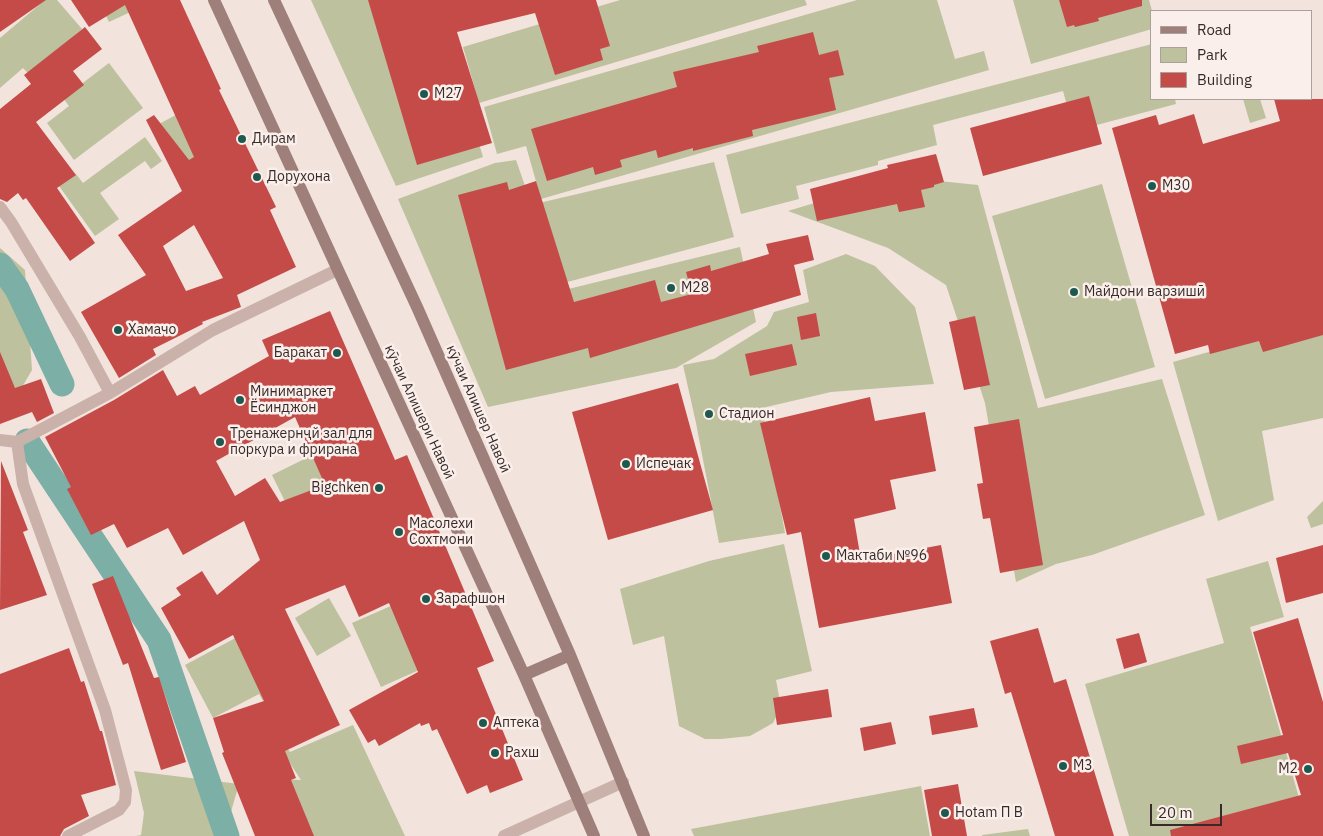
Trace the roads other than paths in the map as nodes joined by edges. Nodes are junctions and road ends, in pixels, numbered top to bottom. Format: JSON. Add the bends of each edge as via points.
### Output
{"nodes":[{"id":1,"x":214,"y":0,"type":"edge"},
{"id":2,"x":274,"y":0,"type":"edge"},
{"id":3,"x":0,"y":207,"type":"edge"},
{"id":4,"x":337,"y":270,"type":"junction"},
{"id":5,"x":110,"y":393,"type":"junction"},
{"id":6,"x":0,"y":440,"type":"edge"},
{"id":7,"x":17,"y":442,"type":"junction"},
{"id":8,"x":570,"y":655,"type":"junction"},
{"id":9,"x":524,"y":675,"type":"junction"},
{"id":10,"x":623,"y":782,"type":"junction"},
{"id":11,"x":581,"y":802,"type":"junction"},
{"id":12,"x":68,"y":836,"type":"edge"},
{"id":13,"x":504,"y":836,"type":"edge"},
{"id":14,"x":594,"y":836,"type":"edge"},
{"id":15,"x":644,"y":836,"type":"edge"}],
"edges":[{"from":1,"to":4,"type":"street","name":"кӯчаи Алишери Навоӣ"},
{"from":2,"to":8,"type":"street","name":"кӯчаи Алишер Навоӣ","via":[[417,307]]},
{"from":3,"to":5,"type":"street","via":[[80,337]]},
{"from":4,"to":5,"type":"street","via":[[213,330]]},
{"from":4,"to":9,"type":"street","name":"кӯчаи Алишери Навоӣ"},
{"from":5,"to":7,"type":"street"},
{"from":6,"to":7,"type":"street"},
{"from":7,"to":12,"type":"street","via":[[22,484],[105,710],[126,790],[125,802],[119,810]]},
{"from":8,"to":9,"type":"street"},
{"from":8,"to":10,"type":"street","name":"кӯчаи Алишер Навоӣ"},
{"from":9,"to":11,"type":"street","name":"кӯчаи Алишери Навоӣ"},
{"from":10,"to":11,"type":"street"},
{"from":10,"to":15,"type":"street","name":"кӯчаи Алишер Навоӣ"},
{"from":11,"to":13,"type":"street"},
{"from":11,"to":14,"type":"street","name":"кӯчаи Алишери Навоӣ"}]}
